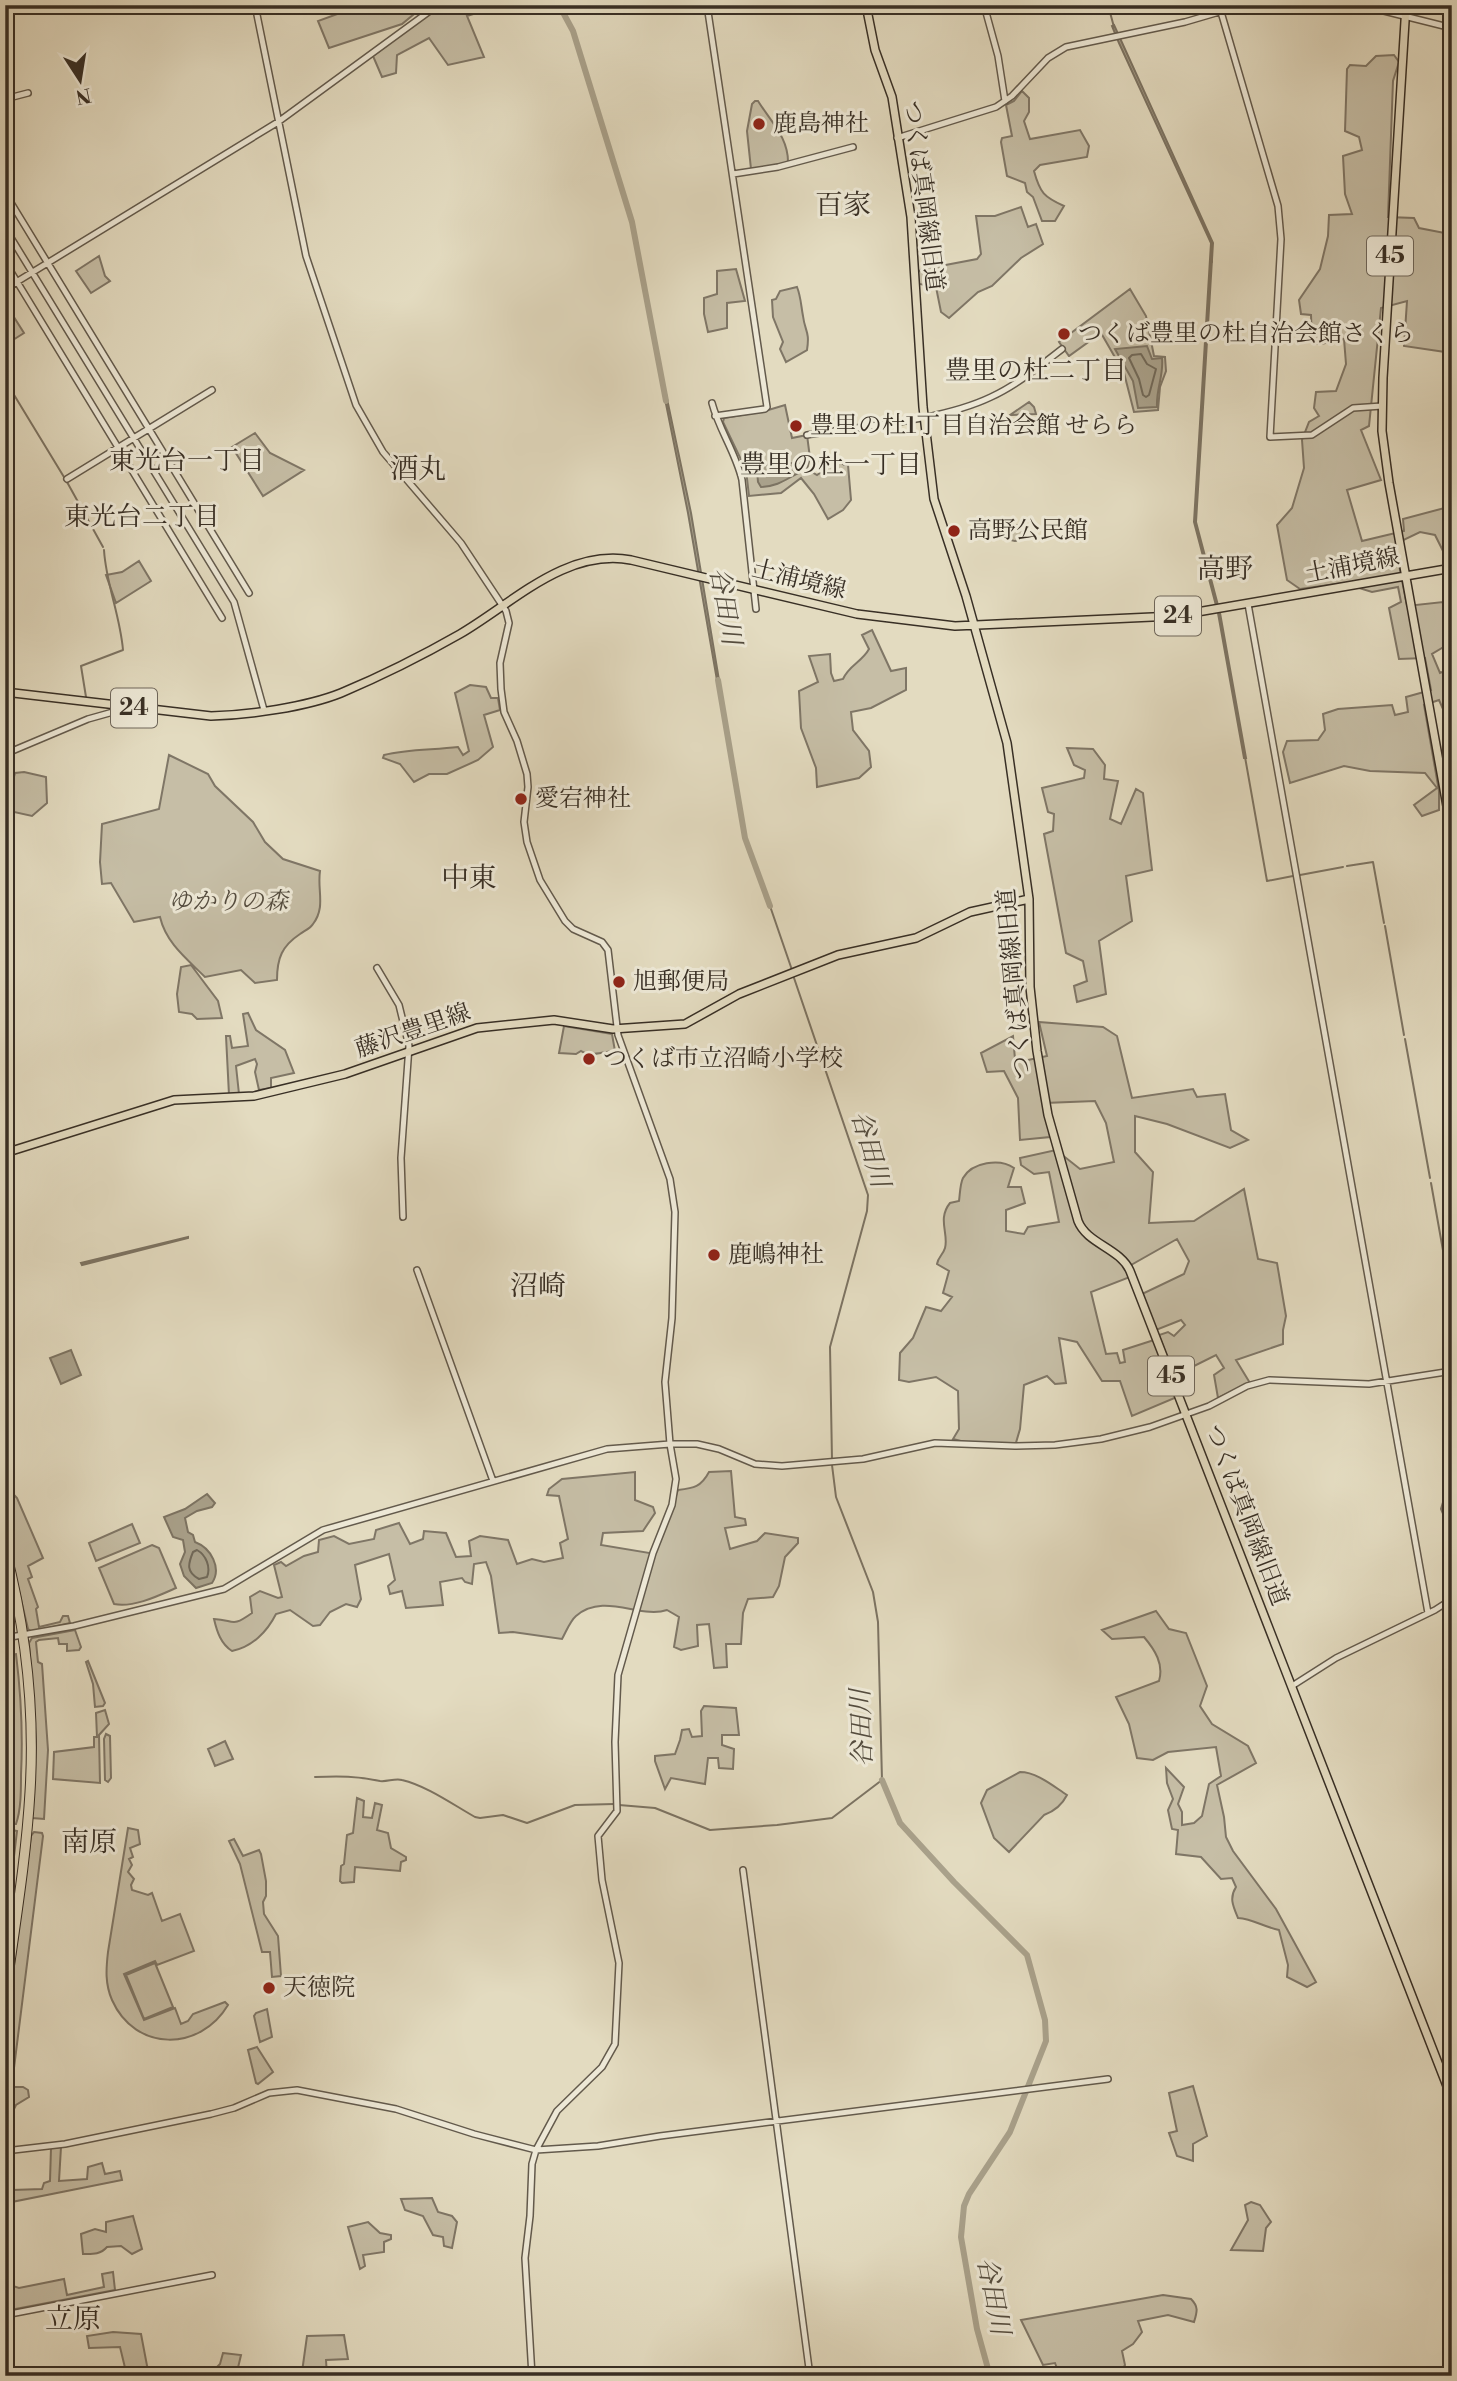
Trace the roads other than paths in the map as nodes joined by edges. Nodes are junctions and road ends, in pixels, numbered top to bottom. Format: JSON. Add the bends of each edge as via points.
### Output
{"nodes":[{"id":1,"x":255,"y":5,"type":"edge"},
{"id":2,"x":438,"y":5,"type":"edge"},
{"id":3,"x":707,"y":5,"type":"edge"},
{"id":4,"x":866,"y":5,"type":"edge"},
{"id":5,"x":984,"y":5,"type":"edge"},
{"id":6,"x":1243,"y":5,"type":"edge"},
{"id":7,"x":1360,"y":5,"type":"edge"},
{"id":8,"x":1406,"y":5,"type":"edge"},
{"id":9,"x":1221,"y":12,"type":"junction"},
{"id":10,"x":1405,"y":17,"type":"junction"},
{"id":11,"x":1452,"y":28,"type":"edge"},
{"id":12,"x":1402,"y":72,"type":"junction"},
{"id":13,"x":28,"y":93,"type":"dead end"},
{"id":14,"x":5,"y":99,"type":"edge"},
{"id":15,"x":1005,"y":101,"type":"junction"},
{"id":16,"x":278,"y":122,"type":"junction"},
{"id":17,"x":897,"y":138,"type":"junction"},
{"id":18,"x":853,"y":147,"type":"dead end"},
{"id":19,"x":733,"y":174,"type":"junction"},
{"id":20,"x":5,"y":193,"type":"edge"},
{"id":21,"x":5,"y":228,"type":"edge"},
{"id":22,"x":5,"y":262,"type":"edge"},
{"id":23,"x":47,"y":264,"type":"junction"},
{"id":24,"x":32,"y":273,"type":"junction"},
{"id":25,"x":17,"y":282,"type":"junction"},
{"id":26,"x":5,"y":289,"type":"edge"},
{"id":27,"x":1062,"y":349,"type":"dead end"},
{"id":28,"x":212,"y":390,"type":"dead end"},
{"id":29,"x":712,"y":403,"type":"dead end"},
{"id":30,"x":1382,"y":407,"type":"junction"},
{"id":31,"x":715,"y":416,"type":"junction"},
{"id":32,"x":923,"y":416,"type":"junction"},
{"id":33,"x":148,"y":429,"type":"junction"},
{"id":34,"x":807,"y":435,"type":"dead end"},
{"id":35,"x":133,"y":438,"type":"junction"},
{"id":36,"x":1385,"y":441,"type":"junction"},
{"id":37,"x":118,"y":447,"type":"junction"},
{"id":38,"x":67,"y":479,"type":"dead end"},
{"id":39,"x":1452,"y":568,"type":"edge"},
{"id":40,"x":1405,"y":575,"type":"junction"},
{"id":41,"x":755,"y":589,"type":"junction"},
{"id":42,"x":249,"y":593,"type":"dead end"},
{"id":43,"x":1248,"y":604,"type":"junction"},
{"id":44,"x":503,"y":606,"type":"junction"},
{"id":45,"x":756,"y":609,"type":"dead end"},
{"id":46,"x":222,"y":618,"type":"dead end"},
{"id":47,"x":974,"y":625,"type":"junction"},
{"id":48,"x":5,"y":692,"type":"edge"},
{"id":49,"x":116,"y":706,"type":"junction"},
{"id":50,"x":264,"y":710,"type":"junction"},
{"id":51,"x":5,"y":754,"type":"edge"},
{"id":52,"x":1450,"y":810,"type":"edge"},
{"id":53,"x":1452,"y":834,"type":"edge"},
{"id":54,"x":1029,"y":899,"type":"junction"},
{"id":55,"x":377,"y":968,"type":"dead end"},
{"id":56,"x":618,"y":1029,"type":"junction"},
{"id":57,"x":410,"y":1051,"type":"junction"},
{"id":58,"x":5,"y":1153,"type":"edge"},
{"id":59,"x":403,"y":1217,"type":"dead end"},
{"id":60,"x":417,"y":1270,"type":"dead end"},
{"id":61,"x":1452,"y":1371,"type":"edge"},
{"id":62,"x":1386,"y":1382,"type":"junction"},
{"id":63,"x":1186,"y":1415,"type":"junction"},
{"id":64,"x":670,"y":1444,"type":"junction"},
{"id":65,"x":493,"y":1481,"type":"junction"},
{"id":66,"x":5,"y":1549,"type":"edge"},
{"id":67,"x":5,"y":1571,"type":"edge"},
{"id":68,"x":1452,"y":1599,"type":"edge"},
{"id":69,"x":1428,"y":1614,"type":"junction"},
{"id":70,"x":21,"y":1636,"type":"junction"},
{"id":71,"x":5,"y":1638,"type":"edge"},
{"id":72,"x":1292,"y":1686,"type":"junction"},
{"id":73,"x":743,"y":1870,"type":"dead end"},
{"id":74,"x":5,"y":1955,"type":"edge"},
{"id":75,"x":5,"y":1998,"type":"edge"},
{"id":76,"x":1108,"y":2079,"type":"dead end"},
{"id":77,"x":1452,"y":2099,"type":"edge"},
{"id":78,"x":776,"y":2121,"type":"junction"},
{"id":79,"x":536,"y":2150,"type":"junction"},
{"id":80,"x":5,"y":2151,"type":"edge"},
{"id":81,"x":212,"y":2275,"type":"dead end"},
{"id":82,"x":5,"y":2315,"type":"edge"},
{"id":83,"x":532,"y":2376,"type":"edge"},
{"id":84,"x":810,"y":2376,"type":"edge"}],
"edges":[{"from":1,"to":16,"type":"street"},
{"from":2,"to":16,"type":"street"},
{"from":3,"to":19,"type":"street"},
{"from":4,"to":17,"type":"main road","name":"つくば真岡線旧道","number":"45","via":[[892,97]]},
{"from":5,"to":15,"type":"street"},
{"from":6,"to":9,"type":"street"},
{"from":7,"to":10,"type":"street"},
{"from":8,"to":10,"type":"main road","number":"45"},
{"from":9,"to":15,"type":"street","via":[[1061,50]]},
{"from":9,"to":30,"type":"street","via":[[1278,206],[1281,239],[1270,437],[1312,435],[1353,408]]},
{"from":10,"to":11,"type":"street"},
{"from":10,"to":12,"type":"main road","number":"45"},
{"from":12,"to":30,"type":"main road","number":"45"},
{"from":12,"to":36,"type":"main road","number":"45"},
{"from":13,"to":14,"type":"street"},
{"from":15,"to":17,"type":"street","via":[[981,113]]},
{"from":16,"to":23,"type":"street"},
{"from":16,"to":44,"type":"street","via":[[306,256],[360,414],[392,464],[475,561]]},
{"from":17,"to":32,"type":"main road","name":"つくば真岡線旧道","number":"45","via":[[912,227]]},
{"from":18,"to":19,"type":"street"},
{"from":19,"to":31,"type":"street","via":[[767,407]]},
{"from":20,"to":23,"type":"street"},
{"from":21,"to":24,"type":"street"},
{"from":22,"to":25,"type":"street"},
{"from":23,"to":24,"type":"street"},
{"from":23,"to":33,"type":"street"},
{"from":24,"to":25,"type":"street"},
{"from":24,"to":35,"type":"street"},
{"from":25,"to":26,"type":"street"},
{"from":25,"to":37,"type":"street"},
{"from":27,"to":32,"type":"street","via":[[990,398]]},
{"from":28,"to":33,"type":"street"},
{"from":29,"to":31,"type":"street"},
{"from":30,"to":36,"type":"main road","number":"45"},
{"from":31,"to":41,"type":"street","via":[[742,480]]},
{"from":32,"to":34,"type":"street"},
{"from":32,"to":47,"type":"main road","name":"つくば真岡線旧道","number":"45","via":[[935,506]]},
{"from":33,"to":35,"type":"street"},
{"from":33,"to":42,"type":"street"},
{"from":35,"to":37,"type":"street"},
{"from":35,"to":50,"type":"street","via":[[235,606]]},
{"from":36,"to":40,"type":"main road","number":"45"},
{"from":37,"to":38,"type":"street"},
{"from":37,"to":46,"type":"street"},
{"from":39,"to":40,"type":"main road","name":"土浦境線","number":"24"},
{"from":40,"to":43,"type":"main road","name":"土浦境線","number":"24"},
{"from":40,"to":52,"type":"main road","number":"45"},
{"from":41,"to":44,"type":"main road","name":"土浦境線","number":"24","via":[[627,559],[592,560],[558,572]]},
{"from":41,"to":45,"type":"street"},
{"from":41,"to":47,"type":"main road","name":"土浦境線","number":"24","via":[[871,616]]},
{"from":43,"to":47,"type":"main road","name":"土浦境線","number":"24","via":[[1162,617]]},
{"from":43,"to":62,"type":"street"},
{"from":44,"to":50,"type":"main road","name":"土浦境線","number":"24","via":[[453,638],[345,691]]},
{"from":44,"to":56,"type":"street","via":[[509,623],[500,663],[502,699],[527,774],[527,842],[540,880],[565,921],[606,946]]},
{"from":47,"to":54,"type":"main road","name":"つくば真岡線旧道","number":"45","via":[[1007,743]]},
{"from":48,"to":49,"type":"main road","name":"土浦境線","number":"24"},
{"from":49,"to":50,"type":"main road","name":"土浦境線","number":"24","via":[[211,716]]},
{"from":49,"to":51,"type":"street","via":[[113,712]]},
{"from":52,"to":53,"type":"main road","number":"45"},
{"from":54,"to":56,"type":"main road","name":"藤沢豊里線","via":[[976,911],[916,937],[843,953],[726,1001],[690,1023]]},
{"from":54,"to":63,"type":"main road","name":"つくば真岡線旧道","number":"45","via":[[1032,1014],[1041,1075],[1078,1221],[1129,1267]]},
{"from":55,"to":57,"type":"street","via":[[399,1005]]},
{"from":56,"to":57,"type":"main road","name":"藤沢豊里線","via":[[557,1020],[477,1027]]},
{"from":56,"to":64,"type":"street","via":[[670,1179],[675,1212],[672,1318],[665,1374]]},
{"from":57,"to":58,"type":"main road","name":"藤沢豊里線","via":[[351,1072],[254,1096],[162,1102]]},
{"from":57,"to":59,"type":"street","via":[[401,1158]]},
{"from":60,"to":65,"type":"street"},
{"from":61,"to":62,"type":"street"},
{"from":62,"to":63,"type":"street","via":[[1269,1380]]},
{"from":62,"to":69,"type":"street"},
{"from":63,"to":64,"type":"street","via":[[1080,1442],[1027,1446],[935,1443],[826,1463],[770,1466],[708,1446]]},
{"from":63,"to":72,"type":"main road","name":"つくば真岡線旧道","number":"45"},
{"from":64,"to":65,"type":"street","via":[[594,1451]]},
{"from":64,"to":79,"type":"street","via":[[676,1472],[674,1495],[618,1675],[617,1811],[598,1836],[619,1963],[615,2044],[602,2067],[557,2110]]},
{"from":65,"to":70,"type":"street","via":[[323,1530],[224,1589]]},
{"from":66,"to":70,"type":"highway"},
{"from":67,"to":70,"type":"highway"},
{"from":68,"to":69,"type":"street"},
{"from":69,"to":72,"type":"street","via":[[1336,1658]]},
{"from":70,"to":71,"type":"street"},
{"from":70,"to":74,"type":"highway","via":[[25,1793]]},
{"from":70,"to":75,"type":"highway","via":[[30,1714],[30,1792]]},
{"from":72,"to":77,"type":"main road","name":"つくば真岡線旧道","number":"45"},
{"from":73,"to":78,"type":"street"},
{"from":76,"to":78,"type":"street"},
{"from":78,"to":79,"type":"street"},
{"from":78,"to":84,"type":"street"},
{"from":79,"to":80,"type":"street","via":[[396,2109],[297,2090],[269,2093],[228,2109],[102,2137]]},
{"from":79,"to":83,"type":"street","via":[[525,2258]]},
{"from":81,"to":82,"type":"street"}]}
